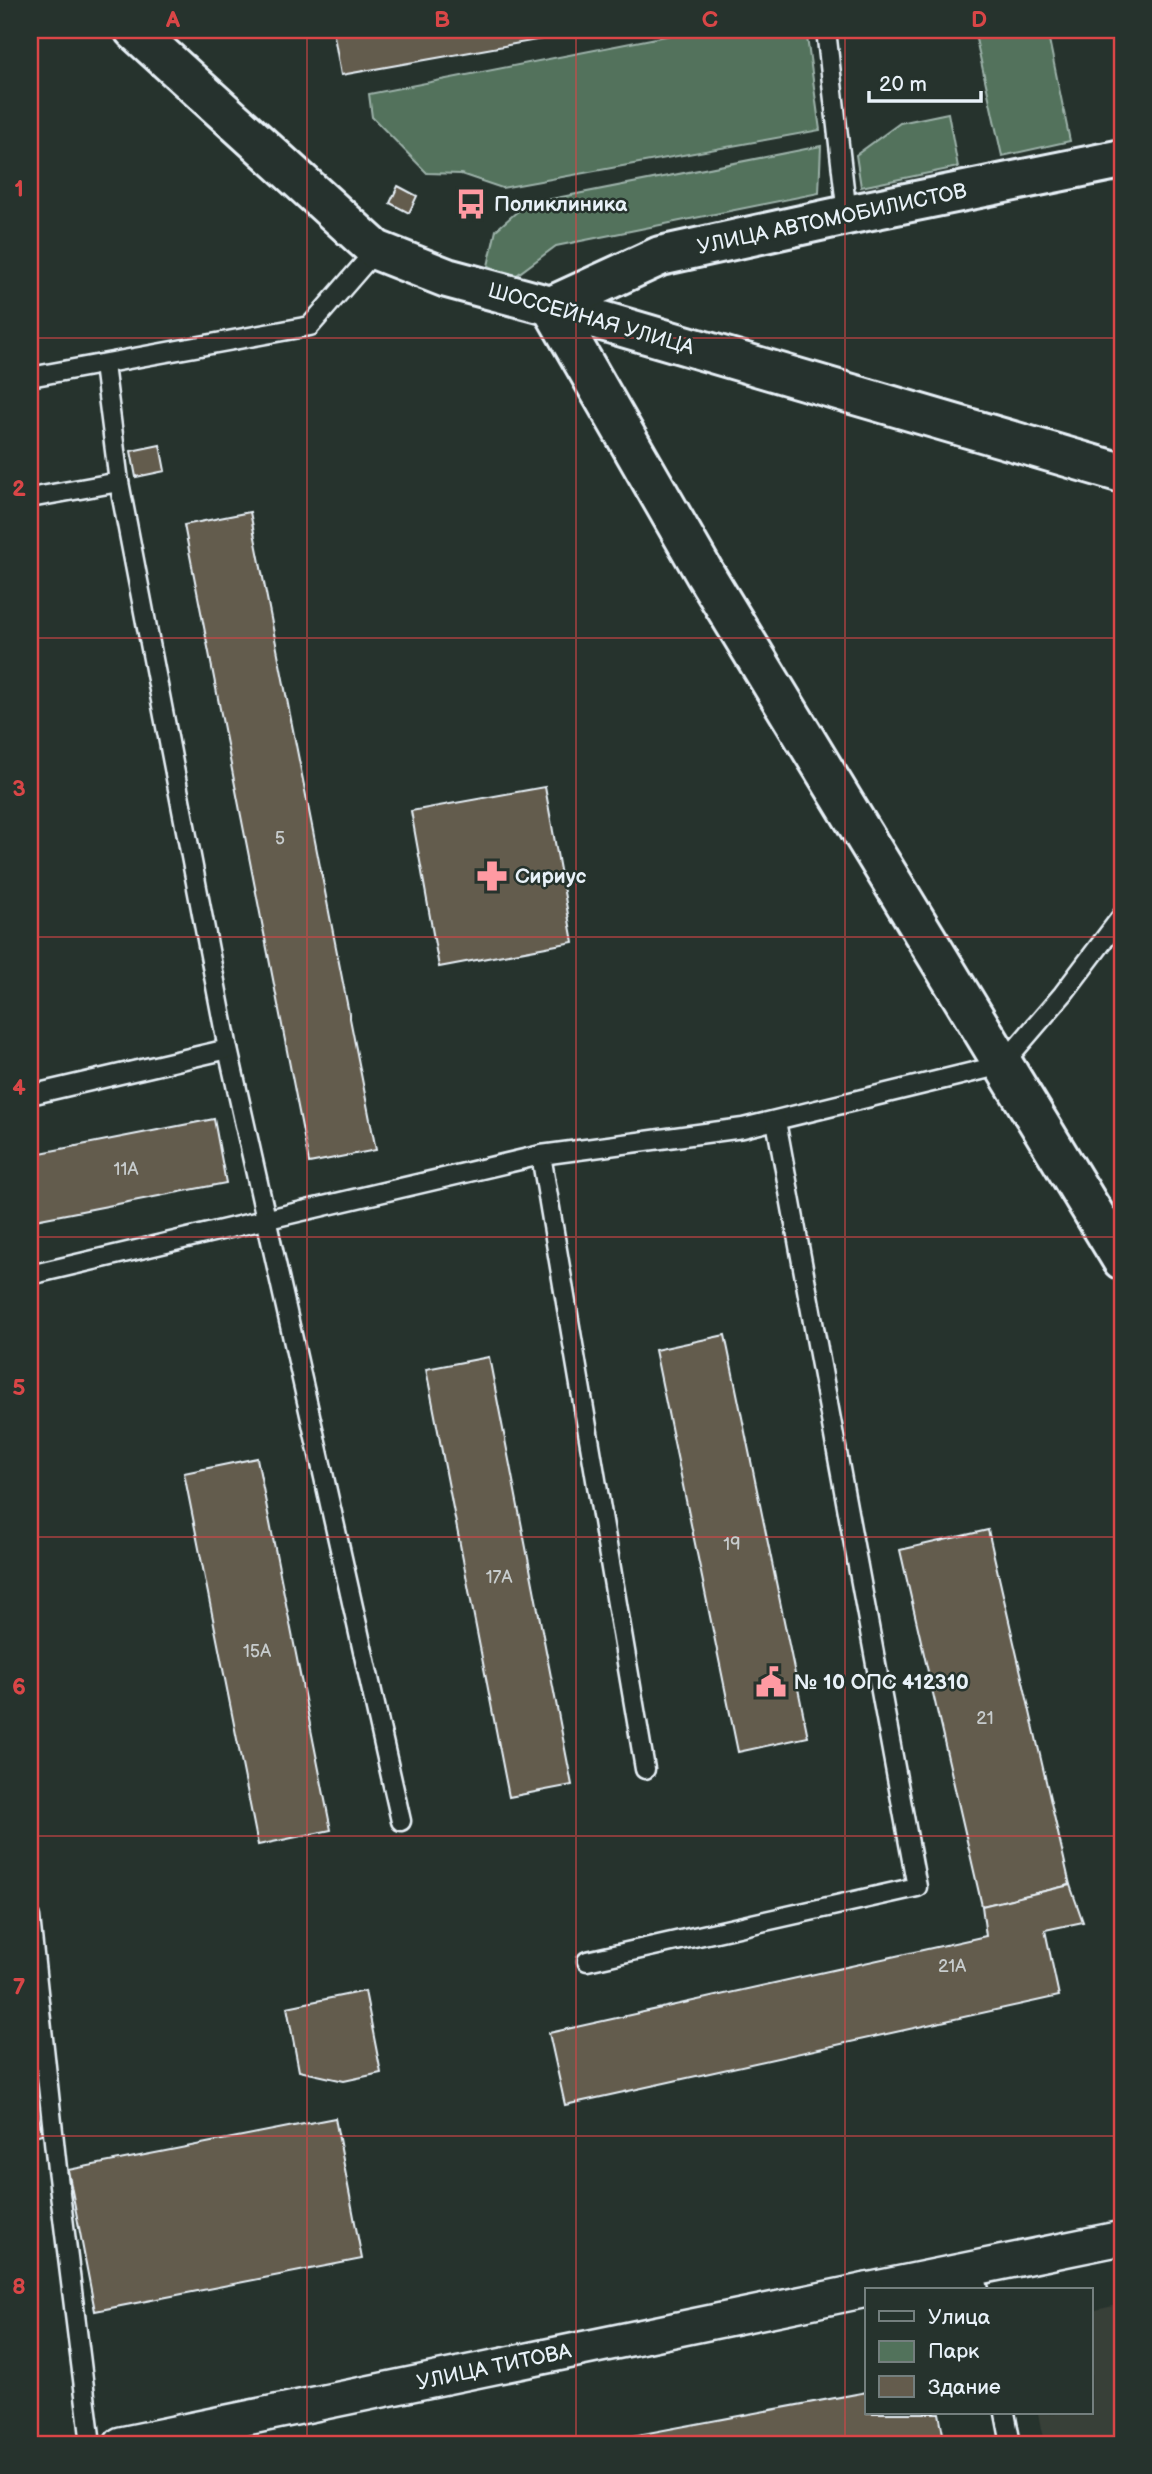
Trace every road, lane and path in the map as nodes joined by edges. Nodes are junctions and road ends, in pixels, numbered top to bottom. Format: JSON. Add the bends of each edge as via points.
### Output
{"nodes":[{"id":1,"x":134,"y":30,"type":"edge"},
{"id":2,"x":826,"y":30,"type":"edge"},
{"id":3,"x":1122,"y":159,"type":"edge"},
{"id":4,"x":847,"y":215,"type":"junction"},
{"id":5,"x":376,"y":250,"type":"junction"},
{"id":6,"x":551,"y":306,"type":"junction"},
{"id":7,"x":104,"y":365,"type":"junction"},
{"id":8,"x":30,"y":377,"type":"edge"},
{"id":9,"x":1122,"y":473,"type":"edge"},
{"id":10,"x":119,"y":482,"type":"junction"},
{"id":11,"x":30,"y":498,"type":"edge"},
{"id":12,"x":1122,"y":916,"type":"edge"},
{"id":13,"x":228,"y":1049,"type":"junction"},
{"id":14,"x":1002,"y":1065,"type":"junction"},
{"id":15,"x":30,"y":1095,"type":"edge"},
{"id":16,"x":776,"y":1121,"type":"junction"},
{"id":17,"x":541,"y":1155,"type":"junction"},
{"id":18,"x":265,"y":1221,"type":"junction"},
{"id":19,"x":1122,"y":1260,"type":"edge"},
{"id":20,"x":30,"y":1275,"type":"edge"},
{"id":21,"x":645,"y":1769,"type":"dead end"},
{"id":22,"x":401,"y":1821,"type":"dead end"},
{"id":23,"x":30,"y":1917,"type":"edge"},
{"id":24,"x":587,"y":1961,"type":"dead end"},
{"id":25,"x":1122,"y":2238,"type":"edge"},
{"id":26,"x":976,"y":2279,"type":"edge"},
{"id":27,"x":887,"y":2288,"type":"edge"},
{"id":28,"x":865,"y":2290,"type":"edge"},
{"id":29,"x":1005,"y":2414,"type":"edge"},
{"id":30,"x":92,"y":2444,"type":"edge"},
{"id":31,"x":121,"y":2444,"type":"edge"},
{"id":32,"x":1011,"y":2444,"type":"edge"}],
"edges":[{"from":1,"to":5,"type":"street","name":"ШОССЕЙНАЯ УЛИЦА"},
{"from":2,"to":4,"type":"lane"},
{"from":3,"to":4,"type":"street","name":"УЛИЦА АВТОМОБИЛИСТОВ"},
{"from":4,"to":6,"type":"street","name":"УЛИЦА АВТОМОБИЛИСТОВ","via":[[660,256]]},
{"from":5,"to":6,"type":"street","name":"ШОССЕЙНАЯ УЛИЦА","via":[[447,278]]},
{"from":5,"to":7,"type":"lane","via":[[310,326]]},
{"from":6,"to":9,"type":"street","name":"ШОССЕЙНАЯ УЛИЦА"},
{"from":6,"to":14,"type":"street","via":[[705,574]]},
{"from":7,"to":8,"type":"lane"},
{"from":7,"to":10,"type":"lane"},
{"from":10,"to":11,"type":"lane"},
{"from":10,"to":13,"type":"lane"},
{"from":12,"to":14,"type":"lane"},
{"from":13,"to":15,"type":"lane"},
{"from":13,"to":18,"type":"lane"},
{"from":14,"to":16,"type":"lane"},
{"from":14,"to":19,"type":"street"},
{"from":16,"to":17,"type":"lane"},
{"from":16,"to":24,"type":"lane","via":[[917,1887]]},
{"from":17,"to":18,"type":"lane"},
{"from":17,"to":21,"type":"lane"},
{"from":18,"to":20,"type":"lane"},
{"from":18,"to":22,"type":"lane"},
{"from":23,"to":30,"type":"lane"},
{"from":25,"to":26,"type":"street","name":"УЛИЦА ТИТОВА"},
{"from":26,"to":27,"type":"street","name":"УЛИЦА ТИТОВА"},
{"from":28,"to":31,"type":"street","name":"УЛИЦА ТИТОВА"},
{"from":29,"to":32,"type":"lane"}]}
